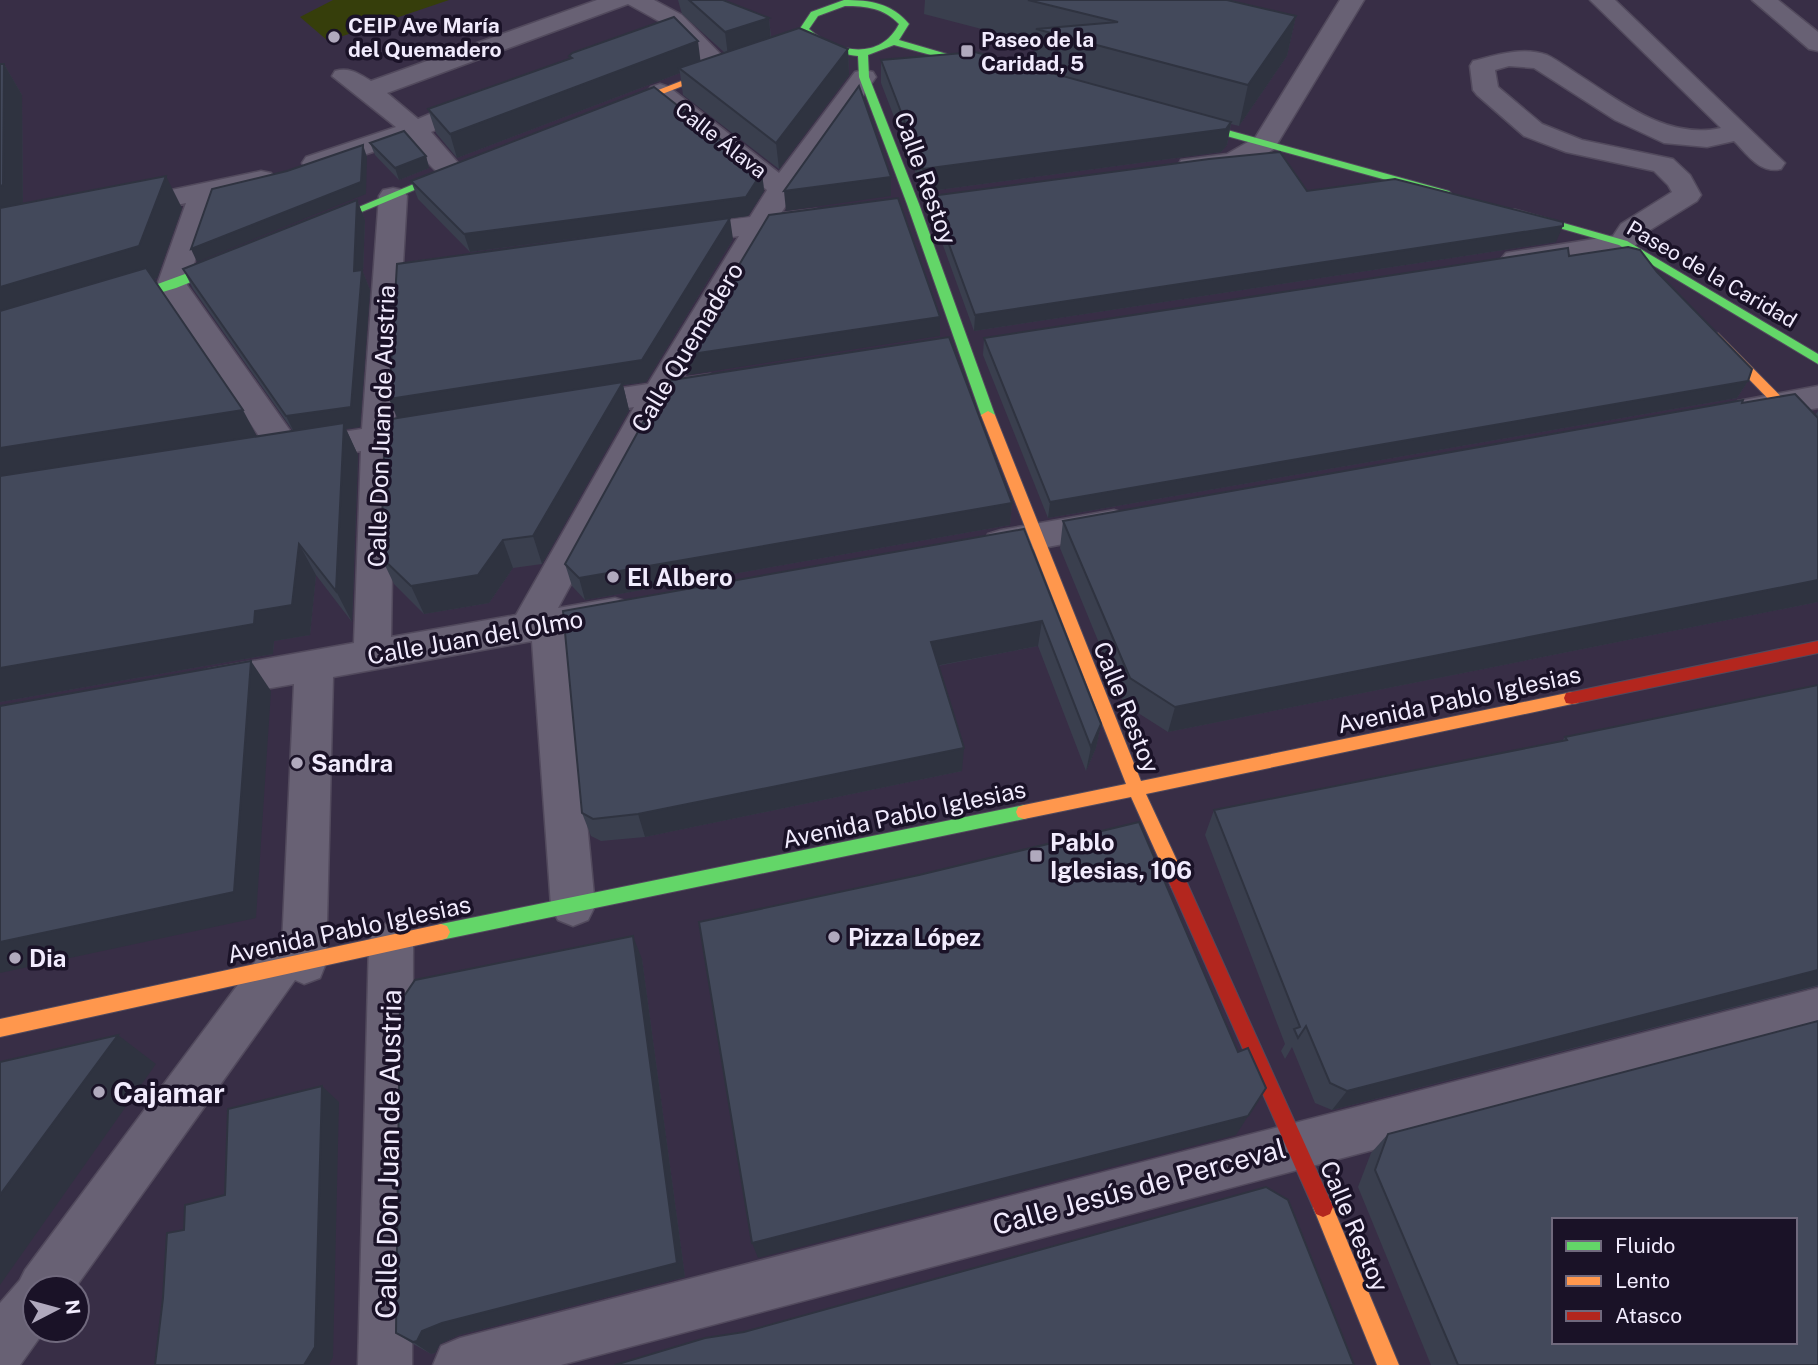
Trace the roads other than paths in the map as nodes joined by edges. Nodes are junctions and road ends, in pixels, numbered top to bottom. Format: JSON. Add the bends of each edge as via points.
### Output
{"nodes":[{"id":1,"x":619,"y":0,"type":"edge"},
{"id":2,"x":637,"y":0,"type":"edge"},
{"id":3,"x":1352,"y":0,"type":"edge"},
{"id":4,"x":1602,"y":0,"type":"edge"},
{"id":5,"x":1764,"y":0,"type":"edge"},
{"id":6,"x":844,"y":1,"type":"edge"},
{"id":7,"x":674,"y":20,"type":"junction"},
{"id":8,"x":649,"y":30,"type":"edge"},
{"id":9,"x":894,"y":42,"type":"junction"},
{"id":10,"x":1818,"y":44,"type":"edge"},
{"id":11,"x":1295,"y":48,"type":"dead end"},
{"id":12,"x":1321,"y":54,"type":"junction"},
{"id":13,"x":747,"y":60,"type":"edge"},
{"id":14,"x":863,"y":64,"type":"junction"},
{"id":15,"x":722,"y":68,"type":"junction"},
{"id":16,"x":1000,"y":71,"type":"edge"},
{"id":17,"x":344,"y":76,"type":"dead end"},
{"id":18,"x":370,"y":90,"type":"junction"},
{"id":19,"x":660,"y":92,"type":"junction"},
{"id":20,"x":502,"y":93,"type":"edge"},
{"id":21,"x":1159,"y":114,"type":"edge"},
{"id":22,"x":595,"y":117,"type":"edge"},
{"id":23,"x":415,"y":129,"type":"junction"},
{"id":24,"x":1737,"y":131,"type":"junction"},
{"id":25,"x":1265,"y":143,"type":"junction"},
{"id":26,"x":478,"y":162,"type":"edge"},
{"id":27,"x":1773,"y":163,"type":"dead end"},
{"id":28,"x":1167,"y":170,"type":"edge"},
{"id":29,"x":452,"y":172,"type":"junction"},
{"id":30,"x":782,"y":188,"type":"junction"},
{"id":31,"x":204,"y":192,"type":"junction"},
{"id":32,"x":393,"y":196,"type":"junction"},
{"id":33,"x":1464,"y":198,"type":"edge"},
{"id":34,"x":1504,"y":209,"type":"edge"},
{"id":35,"x":95,"y":214,"type":"edge"},
{"id":36,"x":837,"y":214,"type":"edge"},
{"id":37,"x":760,"y":224,"type":"junction"},
{"id":38,"x":302,"y":233,"type":"edge"},
{"id":39,"x":650,"y":239,"type":"edge"},
{"id":40,"x":1623,"y":243,"type":"junction"},
{"id":41,"x":250,"y":254,"type":"edge"},
{"id":42,"x":470,"y":264,"type":"edge"},
{"id":43,"x":1485,"y":264,"type":"edge"},
{"id":44,"x":388,"y":275,"type":"junction"},
{"id":45,"x":172,"y":285,"type":"junction"},
{"id":46,"x":1669,"y":290,"type":"edge"},
{"id":47,"x":93,"y":309,"type":"edge"},
{"id":48,"x":1706,"y":328,"type":"edge"},
{"id":49,"x":1818,"y":360,"type":"edge"},
{"id":50,"x":741,"y":379,"type":"edge"},
{"id":51,"x":658,"y":393,"type":"junction"},
{"id":52,"x":1818,"y":397,"type":"edge"},
{"id":53,"x":1780,"y":404,"type":"junction"},
{"id":54,"x":552,"y":410,"type":"edge"},
{"id":55,"x":1712,"y":416,"type":"edge"},
{"id":56,"x":471,"y":422,"type":"edge"},
{"id":57,"x":378,"y":437,"type":"junction"},
{"id":58,"x":1818,"y":442,"type":"edge"},
{"id":59,"x":1142,"y":518,"type":"edge"},
{"id":60,"x":1034,"y":537,"type":"junction"},
{"id":61,"x":966,"y":549,"type":"edge"},
{"id":62,"x":643,"y":607,"type":"edge"},
{"id":63,"x":539,"y":626,"type":"junction"},
{"id":64,"x":1818,"y":647,"type":"edge"},
{"id":65,"x":372,"y":655,"type":"junction"},
{"id":66,"x":314,"y":665,"type":"junction"},
{"id":67,"x":177,"y":690,"type":"edge"},
{"id":68,"x":1136,"y":789,"type":"junction"},
{"id":69,"x":573,"y":906,"type":"junction"},
{"id":70,"x":391,"y":943,"type":"junction"},
{"id":71,"x":291,"y":964,"type":"junction"},
{"id":72,"x":1818,"y":1010,"type":"edge"},
{"id":73,"x":0,"y":1028,"type":"edge"},
{"id":74,"x":1297,"y":1144,"type":"junction"},
{"id":75,"x":54,"y":1274,"type":"edge"},
{"id":76,"x":21,"y":1319,"type":"edge"},
{"id":77,"x":0,"y":1348,"type":"edge"},
{"id":78,"x":385,"y":1365,"type":"edge"},
{"id":79,"x":460,"y":1365,"type":"edge"},
{"id":80,"x":1388,"y":1365,"type":"edge"}],
"edges":[{"from":1,"to":18,"type":"street"},
{"from":2,"to":7,"type":"street"},
{"from":3,"to":12,"type":"street"},
{"from":4,"to":24,"type":"street"},
{"from":5,"to":10,"type":"street"},
{"from":6,"to":9,"type":"street","via":[[904,13],[904,30]]},
{"from":6,"to":14,"type":"street","via":[[813,13],[806,21],[804,42]]},
{"from":7,"to":8,"type":"street"},
{"from":7,"to":15,"type":"street"},
{"from":9,"to":14,"type":"street"},
{"from":9,"to":16,"type":"street"},
{"from":11,"to":12,"type":"street"},
{"from":12,"to":25,"type":"street"},
{"from":13,"to":15,"type":"street"},
{"from":14,"to":30,"type":"street","name":"Calle Quemadero"},
{"from":14,"to":60,"type":"street","name":"Calle Restoy"},
{"from":15,"to":19,"type":"street"},
{"from":17,"to":18,"type":"street"},
{"from":18,"to":23,"type":"street"},
{"from":19,"to":22,"type":"street"},
{"from":19,"to":30,"type":"street","name":"Calle Álava"},
{"from":20,"to":23,"type":"street"},
{"from":21,"to":25,"type":"street"},
{"from":23,"to":29,"type":"street"},
{"from":23,"to":31,"type":"street","via":[[288,173]]},
{"from":24,"to":27,"type":"street"},
{"from":24,"to":40,"type":"street","via":[[1707,139],[1673,137],[1624,115],[1540,61],[1509,59],[1482,66],[1486,90],[1532,130],[1575,146],[1663,164],[1680,180],[1687,195],[1631,230]]},
{"from":25,"to":28,"type":"street","via":[[1234,161]]},
{"from":25,"to":33,"type":"street"},
{"from":26,"to":29,"type":"street"},
{"from":29,"to":32,"type":"street"},
{"from":30,"to":37,"type":"street","name":"Calle Quemadero"},
{"from":31,"to":35,"type":"street"},
{"from":31,"to":45,"type":"street"},
{"from":32,"to":38,"type":"street"},
{"from":32,"to":44,"type":"street","name":"Calle Don Juan de Austria"},
{"from":34,"to":40,"type":"street","name":"Paseo de la Caridad"},
{"from":36,"to":37,"type":"street"},
{"from":37,"to":39,"type":"street"},
{"from":37,"to":51,"type":"street","name":"Calle Quemadero"},
{"from":40,"to":43,"type":"street"},
{"from":40,"to":46,"type":"street"},
{"from":40,"to":49,"type":"street","name":"Paseo de la Caridad"},
{"from":41,"to":45,"type":"street"},
{"from":42,"to":44,"type":"street"},
{"from":44,"to":57,"type":"street","name":"Calle Don Juan de Austria"},
{"from":45,"to":47,"type":"street"},
{"from":45,"to":57,"type":"street","via":[[273,454]]},
{"from":48,"to":53,"type":"street"},
{"from":50,"to":51,"type":"street"},
{"from":51,"to":54,"type":"street"},
{"from":51,"to":63,"type":"street","name":"Calle Quemadero"},
{"from":52,"to":53,"type":"street"},
{"from":53,"to":55,"type":"street"},
{"from":53,"to":58,"type":"street"},
{"from":56,"to":57,"type":"street"},
{"from":57,"to":65,"type":"street","name":"Calle Don Juan de Austria"},
{"from":59,"to":60,"type":"street"},
{"from":60,"to":61,"type":"street"},
{"from":60,"to":68,"type":"street","name":"Calle Restoy"},
{"from":62,"to":63,"type":"street","name":"Calle Juan del Olmo"},
{"from":63,"to":65,"type":"street","name":"Calle Juan del Olmo"},
{"from":63,"to":69,"type":"street"},
{"from":64,"to":68,"type":"street","name":"Avenida Pablo Iglesias"},
{"from":65,"to":66,"type":"street","name":"Calle Juan del Olmo"},
{"from":66,"to":67,"type":"street","name":"Calle Juan del Olmo"},
{"from":66,"to":71,"type":"street"},
{"from":68,"to":69,"type":"street","name":"Avenida Pablo Iglesias"},
{"from":68,"to":74,"type":"street","name":"Calle Restoy"},
{"from":69,"to":70,"type":"street","name":"Avenida Pablo Iglesias"},
{"from":70,"to":71,"type":"street","name":"Avenida Pablo Iglesias"},
{"from":70,"to":78,"type":"street","name":"Calle Don Juan de Austria"},
{"from":71,"to":73,"type":"street","name":"Avenida Pablo Iglesias"},
{"from":71,"to":75,"type":"street"},
{"from":72,"to":74,"type":"street","name":"Calle Jesús de Perceval"},
{"from":74,"to":79,"type":"street","name":"Calle Jesús de Perceval"},
{"from":74,"to":80,"type":"street","name":"Calle Restoy"},
{"from":76,"to":77,"type":"street"}]}
